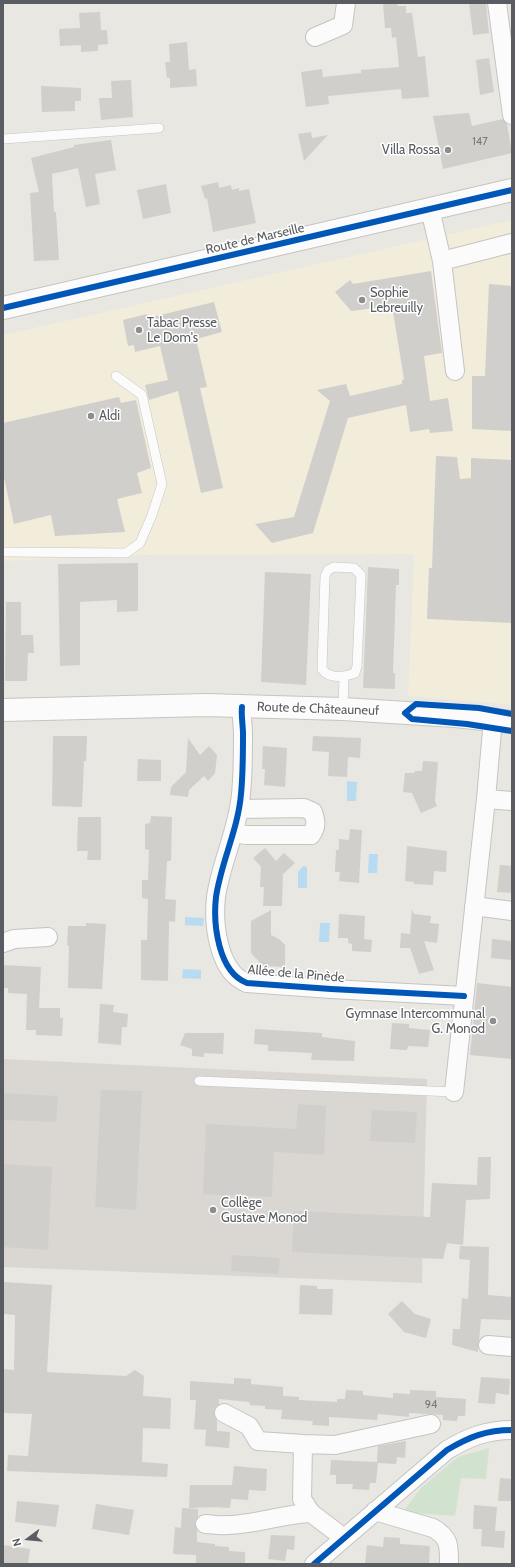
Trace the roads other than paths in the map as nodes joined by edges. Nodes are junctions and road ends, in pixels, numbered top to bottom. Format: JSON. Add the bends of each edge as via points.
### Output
{"nodes":[{"id":1,"x":346,"y":3,"type":"edge"},
{"id":2,"x":497,"y":3,"type":"edge"},
{"id":3,"x":315,"y":37,"type":"dead end"},
{"id":4,"x":512,"y":115,"type":"edge"},
{"id":5,"x":159,"y":128,"type":"dead end"},
{"id":6,"x":3,"y":139,"type":"edge"},
{"id":7,"x":512,"y":190,"type":"edge"},
{"id":8,"x":430,"y":209,"type":"junction"},
{"id":9,"x":512,"y":243,"type":"edge"},
{"id":10,"x":442,"y":261,"type":"junction"},
{"id":11,"x":3,"y":308,"type":"edge"},
{"id":12,"x":455,"y":371,"type":"dead end"},
{"id":13,"x":116,"y":376,"type":"dead end"},
{"id":14,"x":3,"y":552,"type":"edge"},
{"id":15,"x":344,"y":676,"type":"junction"},
{"id":16,"x":242,"y":707,"type":"junction"},
{"id":17,"x":343,"y":709,"type":"junction"},
{"id":18,"x":3,"y":710,"type":"edge"},
{"id":19,"x":502,"y":721,"type":"edge"},
{"id":20,"x":486,"y":799,"type":"junction"},
{"id":21,"x":512,"y":801,"type":"edge"},
{"id":22,"x":239,"y":809,"type":"junction"},
{"id":23,"x":234,"y":833,"type":"junction"},
{"id":24,"x":474,"y":906,"type":"junction"},
{"id":25,"x":512,"y":911,"type":"edge"},
{"id":26,"x":48,"y":937,"type":"dead end"},
{"id":27,"x":3,"y":943,"type":"edge"},
{"id":28,"x":464,"y":996,"type":"junction"},
{"id":29,"x":198,"y":1081,"type":"dead end"},
{"id":30,"x":454,"y":1092,"type":"joint"},
{"id":31,"x":488,"y":1345,"type":"dead end"},
{"id":32,"x":512,"y":1347,"type":"edge"},
{"id":33,"x":224,"y":1413,"type":"dead end"},
{"id":34,"x":431,"y":1424,"type":"dead end"},
{"id":35,"x":512,"y":1430,"type":"edge"},
{"id":36,"x":303,"y":1444,"type":"junction"},
{"id":37,"x":375,"y":1511,"type":"junction"},
{"id":38,"x":311,"y":1513,"type":"junction"},
{"id":39,"x":204,"y":1524,"type":"dead end"},
{"id":40,"x":344,"y":1538,"type":"junction"},
{"id":41,"x":314,"y":1564,"type":"edge"},
{"id":42,"x":449,"y":1564,"type":"edge"}],
"edges":[{"from":1,"to":3,"type":"street","via":[[343,25]]},
{"from":2,"to":4,"type":"street"},
{"from":5,"to":6,"type":"lane"},
{"from":7,"to":8,"type":"main road","name":"Route de Marseille"},
{"from":8,"to":10,"type":"street"},
{"from":8,"to":11,"type":"main road","name":"Route de Marseille"},
{"from":9,"to":10,"type":"street"},
{"from":10,"to":12,"type":"street"},
{"from":13,"to":14,"type":"lane","via":[[142,395],[162,484],[140,543],[126,553]]},
{"from":15,"to":15,"type":"lane","via":[[355,673],[357,666],[361,575],[354,568],[334,567],[324,576],[322,669],[331,676]]},
{"from":15,"to":17,"type":"lane"},
{"from":16,"to":17,"type":"main road","name":"Route de Châteauneuf"},
{"from":16,"to":18,"type":"main road","name":"Route de Châteauneuf","via":[[206,705]]},
{"from":16,"to":22,"type":"street","name":"Allée de la Pinède"},
{"from":17,"to":19,"type":"main road","name":"Route de Châteauneuf"},
{"from":19,"to":20,"type":"street"},
{"from":20,"to":21,"type":"street"},
{"from":20,"to":24,"type":"street"},
{"from":22,"to":23,"type":"street","name":"Allée de la Pinède"},
{"from":22,"to":23,"type":"street","via":[[304,808],[313,812],[317,822],[311,835]]},
{"from":23,"to":28,"type":"street","name":"Allée de la Pinède","via":[[216,897],[216,920],[222,955],[231,971],[242,981],[331,990]]},
{"from":24,"to":25,"type":"street"},
{"from":24,"to":28,"type":"street"},
{"from":26,"to":27,"type":"street","via":[[14,939]]},
{"from":28,"to":30,"type":"street"},
{"from":29,"to":30,"type":"lane"},
{"from":31,"to":32,"type":"street"},
{"from":33,"to":36,"type":"street","via":[[249,1426],[258,1441]]},
{"from":34,"to":36,"type":"street","via":[[335,1445]]},
{"from":35,"to":37,"type":"street","via":[[485,1432],[460,1442],[438,1457]]},
{"from":36,"to":38,"type":"street","via":[[302,1499]]},
{"from":37,"to":40,"type":"street"},
{"from":37,"to":42,"type":"street","via":[[433,1528],[441,1533],[447,1540]]},
{"from":38,"to":39,"type":"street","via":[[226,1526]]},
{"from":38,"to":40,"type":"street"},
{"from":40,"to":41,"type":"street"}]}
